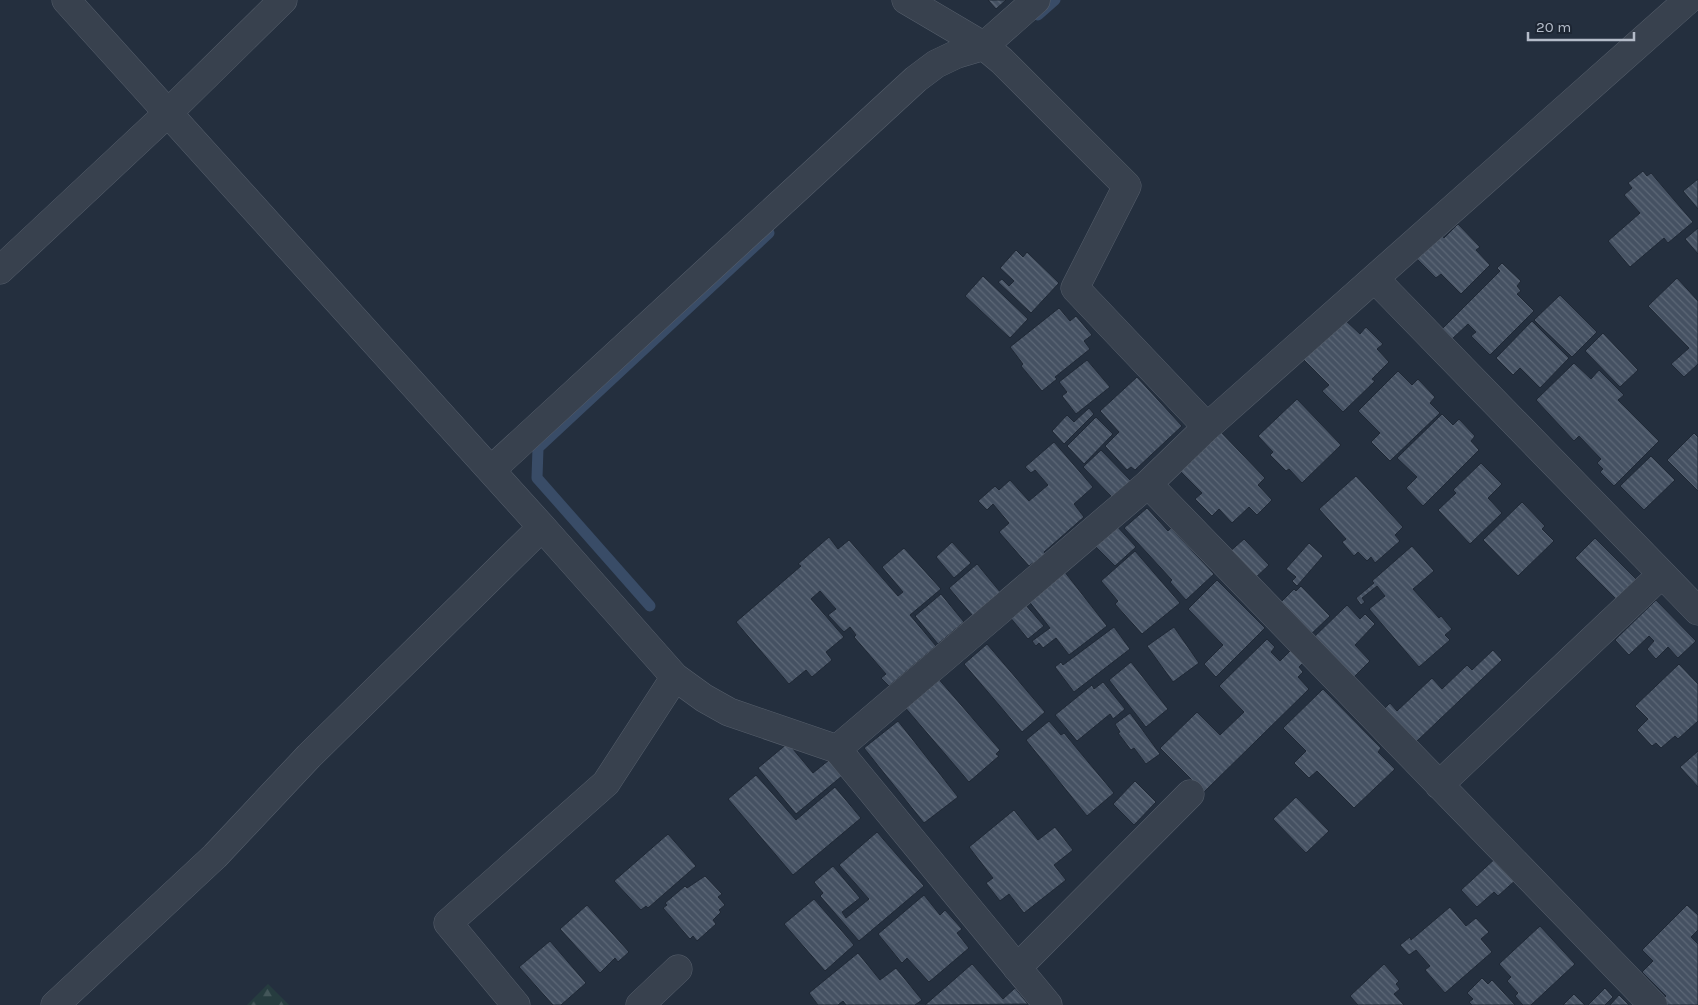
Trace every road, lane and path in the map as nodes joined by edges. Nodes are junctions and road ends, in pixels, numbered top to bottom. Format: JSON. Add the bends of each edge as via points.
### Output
{"nodes":[{"id":1,"x":66,"y":0,"type":"edge"},
{"id":2,"x":283,"y":0,"type":"edge"},
{"id":3,"x":906,"y":0,"type":"edge"},
{"id":4,"x":1036,"y":0,"type":"edge"},
{"id":5,"x":1688,"y":0,"type":"edge"},
{"id":6,"x":984,"y":46,"type":"junction"},
{"id":7,"x":169,"y":112,"type":"junction"},
{"id":8,"x":0,"y":270,"type":"edge"},
{"id":9,"x":1375,"y":279,"type":"junction"},
{"id":10,"x":1207,"y":427,"type":"junction"},
{"id":11,"x":491,"y":470,"type":"junction"},
{"id":12,"x":1148,"y":484,"type":"junction"},
{"id":13,"x":542,"y":526,"type":"junction"},
{"id":14,"x":1662,"y":574,"type":"junction"},
{"id":15,"x":1698,"y":611,"type":"edge"},
{"id":16,"x":675,"y":677,"type":"junction"},
{"id":17,"x":837,"y":750,"type":"junction"},
{"id":18,"x":1439,"y":785,"type":"junction"},
{"id":19,"x":1190,"y":794,"type":"dead end"},
{"id":20,"x":1017,"y":968,"type":"junction"},
{"id":21,"x":678,"y":969,"type":"dead end"},
{"id":22,"x":55,"y":1005,"type":"edge"},
{"id":23,"x":516,"y":1005,"type":"edge"},
{"id":24,"x":640,"y":1005,"type":"edge"},
{"id":25,"x":1048,"y":1005,"type":"edge"},
{"id":26,"x":1653,"y":1005,"type":"edge"}],
"edges":[{"from":1,"to":7,"type":"street"},
{"from":2,"to":7,"type":"street"},
{"from":3,"to":6,"type":"street"},
{"from":4,"to":6,"type":"street"},
{"from":5,"to":9,"type":"street"},
{"from":6,"to":10,"type":"street","via":[[1127,186],[1076,288]]},
{"from":6,"to":11,"type":"street","via":[[956,54],[916,79]]},
{"from":7,"to":8,"type":"street"},
{"from":7,"to":11,"type":"street"},
{"from":9,"to":10,"type":"street"},
{"from":9,"to":14,"type":"street"},
{"from":10,"to":12,"type":"street"},
{"from":11,"to":13,"type":"street"},
{"from":12,"to":17,"type":"street"},
{"from":12,"to":18,"type":"street"},
{"from":13,"to":16,"type":"street"},
{"from":13,"to":22,"type":"street","via":[[310,756],[215,856]]},
{"from":14,"to":15,"type":"street"},
{"from":14,"to":18,"type":"street"},
{"from":16,"to":17,"type":"street","via":[[729,712]]},
{"from":16,"to":23,"type":"street","via":[[606,783],[448,923]]},
{"from":17,"to":20,"type":"street"},
{"from":18,"to":26,"type":"street"},
{"from":19,"to":20,"type":"street"},
{"from":20,"to":25,"type":"street"},
{"from":21,"to":24,"type":"street"}]}
